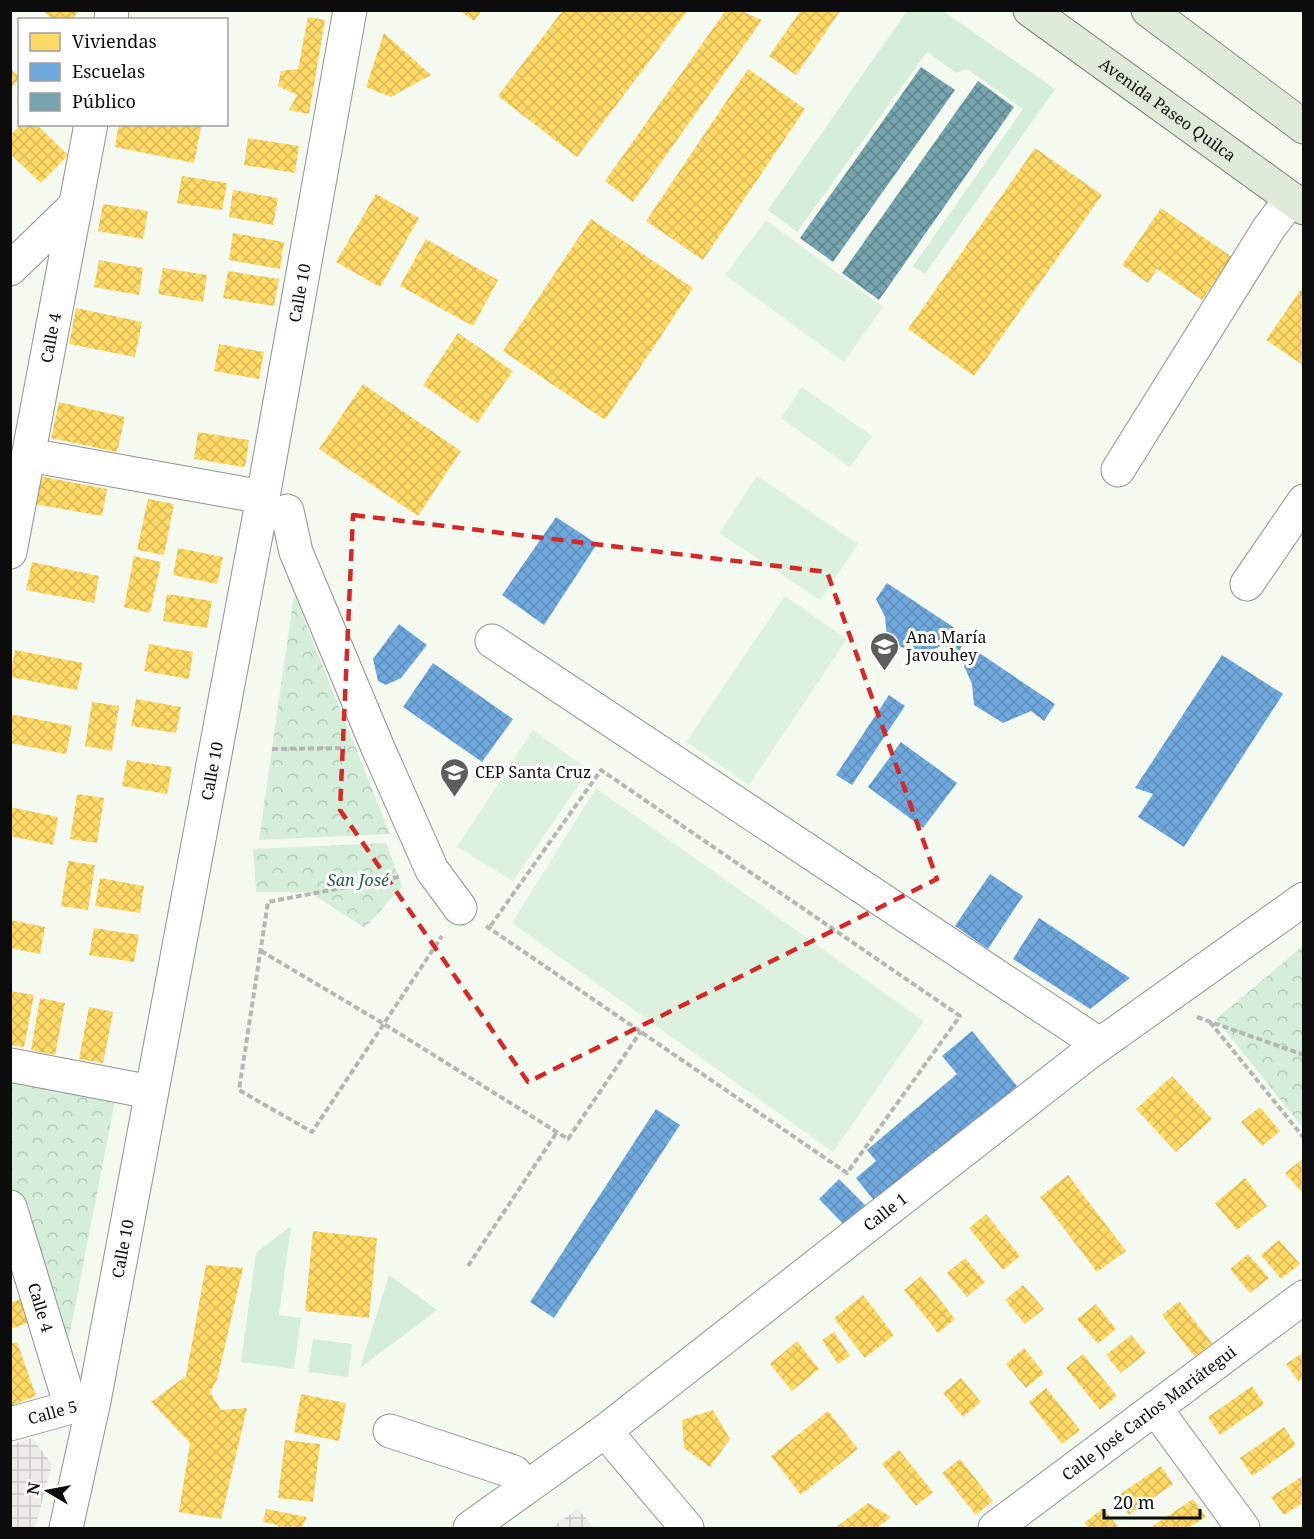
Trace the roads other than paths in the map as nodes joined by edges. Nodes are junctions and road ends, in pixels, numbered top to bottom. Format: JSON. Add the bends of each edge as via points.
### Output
{"nodes":[{"id":1,"x":350,"y":10,"type":"edge"},
{"id":2,"x":1030,"y":10,"type":"edge"},
{"id":3,"x":1148,"y":10,"type":"edge"},
{"id":4,"x":91,"y":126,"type":"edge"},
{"id":5,"x":1304,"y":127,"type":"edge"},
{"id":6,"x":1297,"y":203,"type":"edge"},
{"id":7,"x":76,"y":205,"type":"junction"},
{"id":8,"x":10,"y":269,"type":"edge"},
{"id":9,"x":29,"y":455,"type":"junction"},
{"id":10,"x":1118,"y":470,"type":"dead end"},
{"id":11,"x":1304,"y":501,"type":"edge"},
{"id":12,"x":275,"y":504,"type":"junction"},
{"id":13,"x":10,"y":552,"type":"edge"},
{"id":14,"x":1247,"y":584,"type":"dead end"},
{"id":15,"x":492,"y":641,"type":"dead end"},
{"id":16,"x":1304,"y":899,"type":"edge"},
{"id":17,"x":460,"y":908,"type":"road end"},
{"id":18,"x":1099,"y":1044,"type":"junction"},
{"id":19,"x":10,"y":1065,"type":"edge"},
{"id":20,"x":151,"y":1092,"type":"junction"},
{"id":21,"x":10,"y":1207,"type":"edge"},
{"id":22,"x":1304,"y":1297,"type":"edge"},
{"id":23,"x":82,"y":1404,"type":"junction"},
{"id":24,"x":1155,"y":1408,"type":"junction"},
{"id":25,"x":10,"y":1424,"type":"edge"},
{"id":26,"x":390,"y":1431,"type":"dead end"},
{"id":27,"x":605,"y":1431,"type":"junction"},
{"id":28,"x":527,"y":1487,"type":"junction"},
{"id":29,"x":66,"y":1528,"type":"edge"},
{"id":30,"x":470,"y":1528,"type":"edge"},
{"id":31,"x":687,"y":1528,"type":"edge"},
{"id":32,"x":995,"y":1528,"type":"edge"},
{"id":33,"x":1243,"y":1528,"type":"edge"}],
"edges":[{"from":1,"to":12,"type":"street","name":"Calle 10"},
{"from":2,"to":6,"type":"main road","name":"Avenida Paseo Quilca"},
{"from":3,"to":5,"type":"main road"},
{"from":4,"to":7,"type":"street","name":"Calle 4"},
{"from":6,"to":10,"type":"street","via":[[1269,228]]},
{"from":7,"to":8,"type":"street"},
{"from":7,"to":9,"type":"street","name":"Calle 4"},
{"from":9,"to":12,"type":"street"},
{"from":9,"to":13,"type":"street","name":"Calle 4"},
{"from":11,"to":14,"type":"street"},
{"from":12,"to":17,"type":"street","via":[[432,870]]},
{"from":12,"to":20,"type":"street","name":"Calle 10"},
{"from":15,"to":18,"type":"street"},
{"from":16,"to":18,"type":"street","name":"Calle 1"},
{"from":18,"to":27,"type":"street","name":"Calle 1"},
{"from":19,"to":20,"type":"street"},
{"from":20,"to":23,"type":"street","name":"Calle 10"},
{"from":21,"to":23,"type":"street","name":"Calle 4"},
{"from":22,"to":24,"type":"street","name":"Calle José Carlos Mariátegui"},
{"from":23,"to":25,"type":"street","name":"Calle 5"},
{"from":23,"to":29,"type":"street","name":"Calle 10"},
{"from":24,"to":32,"type":"street","name":"Calle José Carlos Mariátegui"},
{"from":24,"to":33,"type":"street"},
{"from":26,"to":28,"type":"street","via":[[514,1472]]},
{"from":27,"to":28,"type":"street","name":"Calle 1"},
{"from":27,"to":31,"type":"street"},
{"from":28,"to":30,"type":"street","name":"Calle 1"}]}
